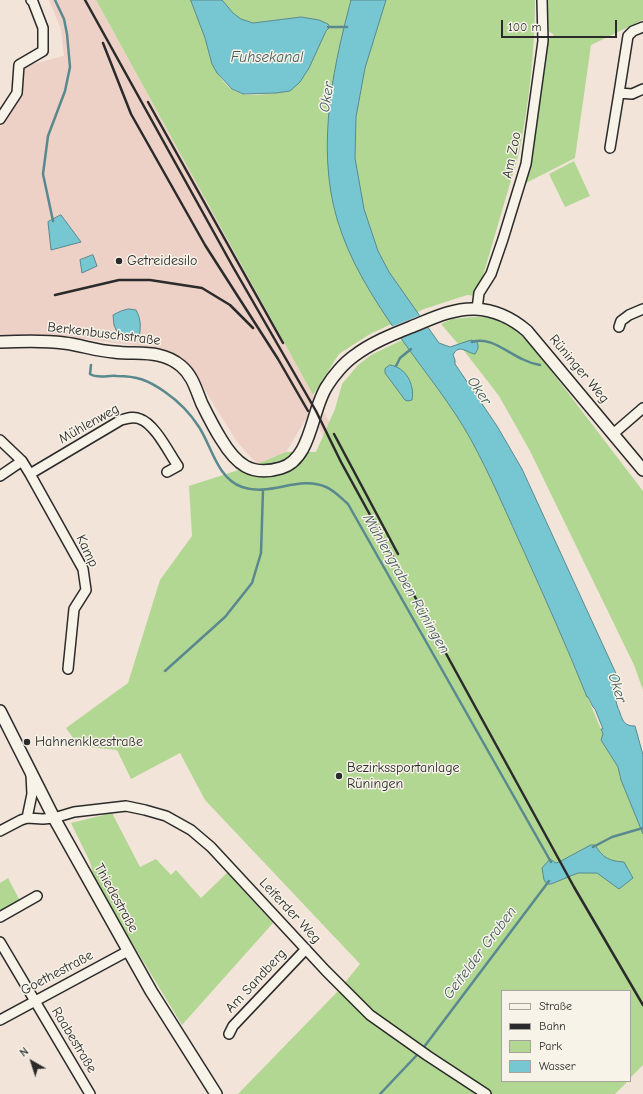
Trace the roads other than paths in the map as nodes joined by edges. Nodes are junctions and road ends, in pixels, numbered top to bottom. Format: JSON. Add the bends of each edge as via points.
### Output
{"nodes":[{"id":1,"x":31,"y":0,"type":"edge"},
{"id":2,"x":542,"y":0,"type":"edge"},
{"id":3,"x":643,"y":27,"type":"edge"},
{"id":4,"x":643,"y":89,"type":"edge"},
{"id":5,"x":619,"y":93,"type":"junction"},
{"id":6,"x":0,"y":119,"type":"edge"},
{"id":7,"x":610,"y":148,"type":"dead end"},
{"id":8,"x":477,"y":309,"type":"junction"},
{"id":9,"x":643,"y":310,"type":"edge"},
{"id":10,"x":619,"y":327,"type":"dead end"},
{"id":11,"x":0,"y":342,"type":"edge"},
{"id":12,"x":643,"y":408,"type":"edge"},
{"id":13,"x":613,"y":434,"type":"junction"},
{"id":14,"x":0,"y":440,"type":"edge"},
{"id":15,"x":22,"y":461,"type":"junction"},
{"id":16,"x":643,"y":470,"type":"edge"},
{"id":17,"x":167,"y":472,"type":"dead end"},
{"id":18,"x":30,"y":474,"type":"junction"},
{"id":19,"x":0,"y":476,"type":"edge"},
{"id":20,"x":68,"y":669,"type":"dead end"},
{"id":21,"x":0,"y":711,"type":"edge"},
{"id":22,"x":31,"y":773,"type":"junction"},
{"id":23,"x":27,"y":818,"type":"junction"},
{"id":24,"x":54,"y":818,"type":"junction"},
{"id":25,"x":0,"y":831,"type":"edge"},
{"id":26,"x":37,"y":896,"type":"dead end"},
{"id":27,"x":0,"y":917,"type":"edge"},
{"id":28,"x":0,"y":942,"type":"edge"},
{"id":29,"x":306,"y":949,"type":"junction"},
{"id":30,"x":128,"y":951,"type":"junction"},
{"id":31,"x":34,"y":1001,"type":"junction"},
{"id":32,"x":0,"y":1020,"type":"edge"},
{"id":33,"x":229,"y":1034,"type":"dead end"},
{"id":34,"x":90,"y":1094,"type":"edge"},
{"id":35,"x":216,"y":1094,"type":"edge"},
{"id":36,"x":486,"y":1094,"type":"edge"}],
"edges":[{"from":1,"to":6,"type":"street","via":[[43,28],[43,51],[19,65],[17,93]]},
{"from":2,"to":8,"type":"street","name":"Am Zoo","via":[[543,41],[526,164],[493,267],[479,293]]},
{"from":3,"to":5,"type":"street","via":[[628,36]]},
{"from":4,"to":5,"type":"street","via":[[632,94]]},
{"from":5,"to":7,"type":"street"},
{"from":8,"to":11,"type":"street","name":"Berkenbuschstraße","via":[[436,317],[386,337],[353,356],[327,385],[300,455],[292,463],[270,471],[250,469],[231,455],[210,420],[191,377],[168,357],[142,352],[114,352],[65,343]]},
{"from":8,"to":13,"type":"street","name":"Rüninger Weg","via":[[506,316],[527,331]]},
{"from":9,"to":10,"type":"street","via":[[629,315],[621,321]]},
{"from":12,"to":13,"type":"street"},
{"from":13,"to":16,"type":"street","name":"Rüninger Weg"},
{"from":14,"to":15,"type":"street","name":"Kamp"},
{"from":15,"to":18,"type":"street","name":"Kamp"},
{"from":15,"to":19,"type":"street"},
{"from":17,"to":18,"type":"street","name":"Mühlenweg","via":[[178,466],[151,427],[145,421],[134,417],[121,420]]},
{"from":18,"to":20,"type":"street","name":"Kamp","via":[[83,569],[86,590],[74,609]]},
{"from":21,"to":22,"type":"street","name":"Thiedestraße"},
{"from":22,"to":23,"type":"street","via":[[32,794]]},
{"from":22,"to":24,"type":"street","name":"Thiedestraße"},
{"from":23,"to":24,"type":"street"},
{"from":23,"to":25,"type":"street"},
{"from":24,"to":29,"type":"street","name":"Leiferder Weg","via":[[74,812],[126,806],[166,816],[191,830],[211,848]]},
{"from":24,"to":30,"type":"street","name":"Thiedestraße"},
{"from":26,"to":27,"type":"street"},
{"from":28,"to":31,"type":"street","name":"Raabestraße"},
{"from":29,"to":33,"type":"street","name":"Am Sandberg","via":[[233,1026]]},
{"from":29,"to":36,"type":"street","name":"Leiferder Weg","via":[[370,1015]]},
{"from":30,"to":31,"type":"street","name":"Goethestraße"},
{"from":30,"to":35,"type":"street","name":"Thiedestraße"},
{"from":31,"to":32,"type":"street","name":"Goethestraße"},
{"from":31,"to":34,"type":"street","name":"Raabestraße"}]}
